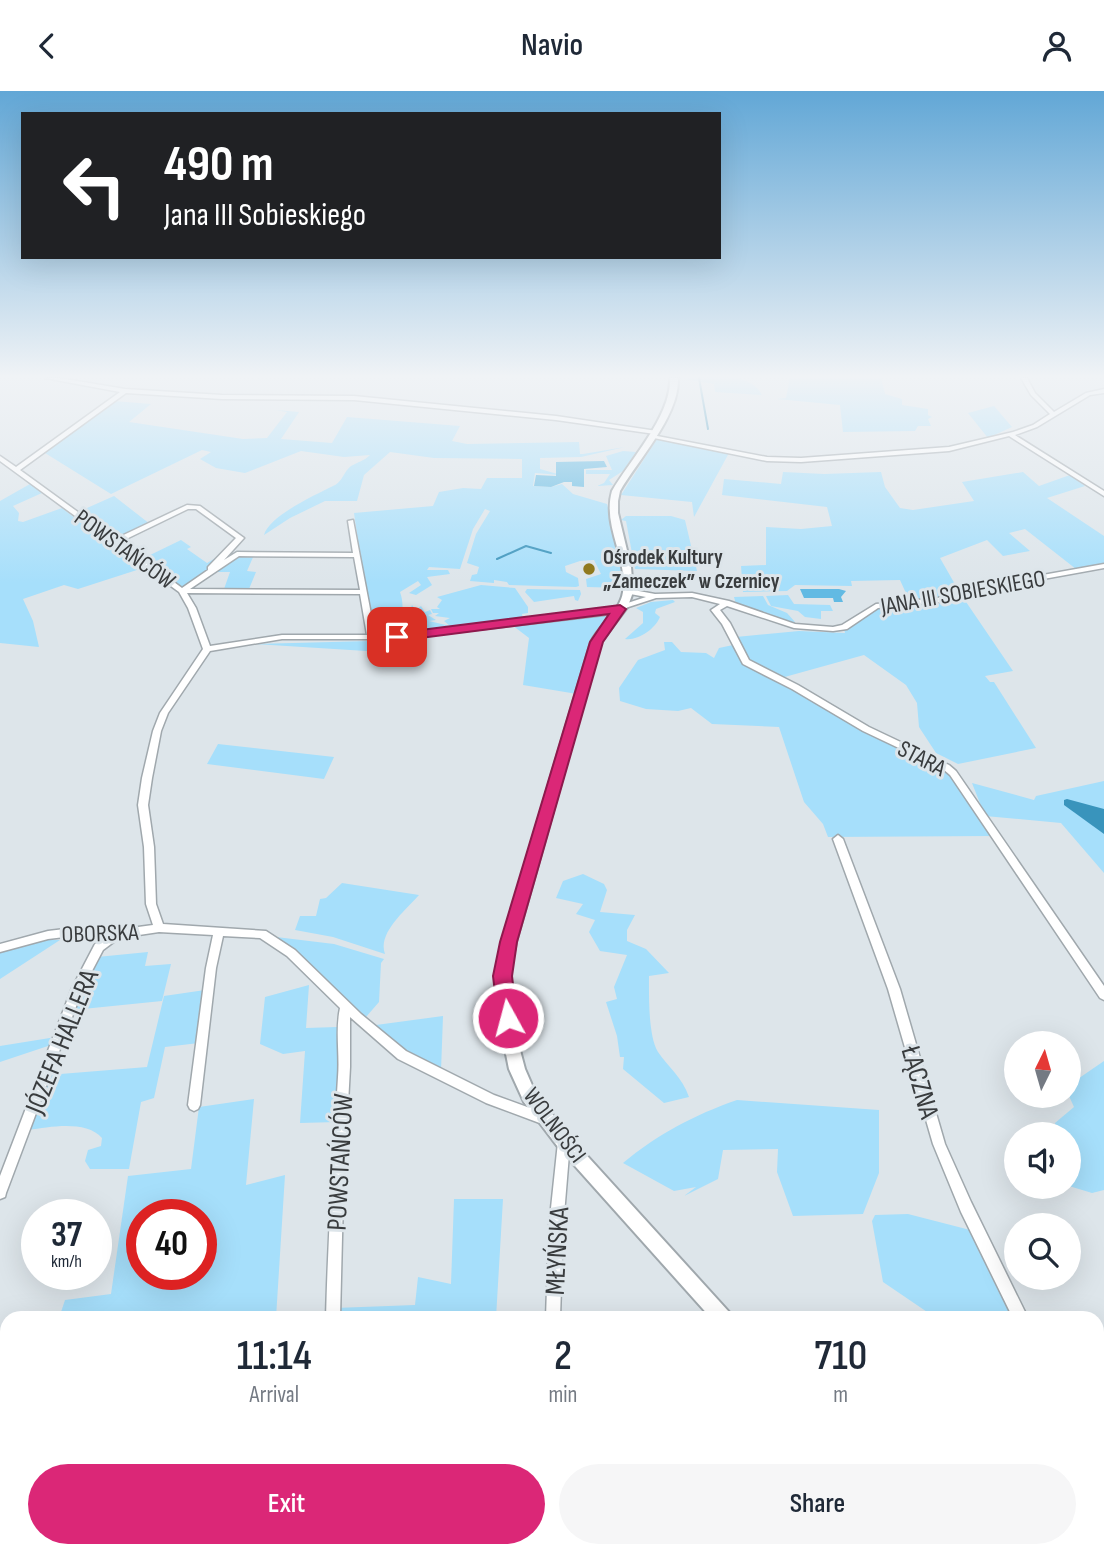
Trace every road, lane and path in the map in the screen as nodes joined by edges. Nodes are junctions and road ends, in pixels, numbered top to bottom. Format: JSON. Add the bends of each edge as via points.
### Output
{"nodes":[{"id":1,"x":49,"y":446,"type":"edge"},
{"id":2,"x":645,"y":446,"type":"edge"},
{"id":3,"x":709,"y":446,"type":"edge"},
{"id":4,"x":960,"y":446,"type":"edge"},
{"id":5,"x":1029,"y":446,"type":"edge"},
{"id":6,"x":0,"y":458,"type":"edge"},
{"id":7,"x":16,"y":470,"type":"junction"},
{"id":8,"x":1104,"y":494,"type":"edge"},
{"id":9,"x":351,"y":521,"type":"dead end"},
{"id":10,"x":115,"y":542,"type":"junction"},
{"id":11,"x":233,"y":552,"type":"junction"},
{"id":12,"x":356,"y":555,"type":"junction"},
{"id":13,"x":1104,"y":566,"type":"edge"},
{"id":14,"x":182,"y":591,"type":"junction"},
{"id":15,"x":628,"y":591,"type":"junction"},
{"id":16,"x":362,"y":592,"type":"junction"},
{"id":17,"x":692,"y":595,"type":"junction"},
{"id":18,"x":655,"y":596,"type":"junction"},
{"id":19,"x":726,"y":603,"type":"junction"},
{"id":20,"x":620,"y":609,"type":"junction"},
{"id":21,"x":715,"y":610,"type":"junction"},
{"id":22,"x":372,"y":638,"type":"junction"},
{"id":23,"x":207,"y":649,"type":"junction"},
{"id":24,"x":838,"y":839,"type":"dead end"},
{"id":25,"x":159,"y":928,"type":"junction"},
{"id":26,"x":219,"y":931,"type":"junction"},
{"id":27,"x":116,"y":934,"type":"junction"},
{"id":28,"x":0,"y":948,"type":"edge"},
{"id":29,"x":1104,"y":995,"type":"edge"},
{"id":30,"x":346,"y":1006,"type":"junction"},
{"id":31,"x":356,"y":1017,"type":"junction"},
{"id":32,"x":341,"y":1024,"type":"junction"},
{"id":33,"x":194,"y":1105,"type":"dead end"},
{"id":34,"x":545,"y":1119,"type":"junction"},
{"id":35,"x":564,"y":1142,"type":"junction"},
{"id":36,"x":0,"y":1193,"type":"edge"},
{"id":37,"x":333,"y":1311,"type":"edge"},
{"id":38,"x":553,"y":1311,"type":"edge"},
{"id":39,"x":717,"y":1311,"type":"edge"},
{"id":40,"x":1018,"y":1311,"type":"edge"}],
"edges":[{"from":1,"to":7,"type":"street"},
{"from":2,"to":15,"type":"street","via":[[614,495]]},
{"from":3,"to":4,"type":"street","via":[[767,459],[801,460]]},
{"from":5,"to":8,"type":"street"},
{"from":6,"to":7,"type":"street","name":"POWSTAŃCÓW"},
{"from":7,"to":10,"type":"street","name":"POWSTAŃCÓW"},
{"from":9,"to":12,"type":"street"},
{"from":10,"to":11,"type":"street","via":[[192,506],[240,537]]},
{"from":10,"to":14,"type":"street","name":"POWSTAŃCÓW"},
{"from":11,"to":12,"type":"street"},
{"from":11,"to":14,"type":"street"},
{"from":12,"to":16,"type":"street"},
{"from":13,"to":19,"type":"street","name":"JANA III SOBIESKIEGO","via":[[939,600],[881,605],[833,629],[794,626]]},
{"from":14,"to":16,"type":"street"},
{"from":14,"to":23,"type":"street","name":"POWSTAŃCÓW"},
{"from":15,"to":18,"type":"street"},
{"from":15,"to":20,"type":"street","name":"WOLNOŚCI"},
{"from":16,"to":22,"type":"street"},
{"from":17,"to":18,"type":"street","name":"JANA III SOBIESKIEGO"},
{"from":17,"to":19,"type":"street","name":"JANA III SOBIESKIEGO"},
{"from":17,"to":21,"type":"street","name":"STARA"},
{"from":18,"to":20,"type":"street","name":"JANA III SOBIESKIEGO"},
{"from":19,"to":21,"type":"street"},
{"from":20,"to":22,"type":"street","name":"JANA III SOBIESKIEGO"},
{"from":20,"to":34,"type":"street","name":"WOLNOŚCI","via":[[596,642],[502,976],[517,1069]]},
{"from":21,"to":29,"type":"street","name":"STARA","via":[[746,662],[866,729],[946,767],[962,783]]},
{"from":22,"to":23,"type":"street","name":"JANA III SOBIESKIEGO","via":[[282,637]]},
{"from":23,"to":25,"type":"street","via":[[164,713],[147,778],[143,805],[151,904]]},
{"from":24,"to":40,"type":"street","name":"ŁĄCZNA","via":[[894,989],[939,1144]]},
{"from":25,"to":26,"type":"street"},
{"from":25,"to":27,"type":"street","name":"OBORSKA"},
{"from":26,"to":30,"type":"street","via":[[262,934],[291,953]]},
{"from":26,"to":33,"type":"street"},
{"from":27,"to":28,"type":"street","name":"OBORSKA","via":[[48,935]]},
{"from":27,"to":36,"type":"street","name":"JÓZEFA HALLERA","via":[[99,947],[78,988]]},
{"from":30,"to":31,"type":"street"},
{"from":30,"to":32,"type":"street","name":"POWSTAŃCÓW"},
{"from":31,"to":32,"type":"street"},
{"from":31,"to":34,"type":"street","via":[[426,1069]]},
{"from":32,"to":37,"type":"street","name":"POWSTAŃCÓW","via":[[345,1053],[334,1207]]},
{"from":34,"to":35,"type":"street","name":"WOLNOŚCI"},
{"from":35,"to":38,"type":"street","name":"MŁYŃSKA"},
{"from":35,"to":39,"type":"street","name":"WOLNOŚCI"}]}
